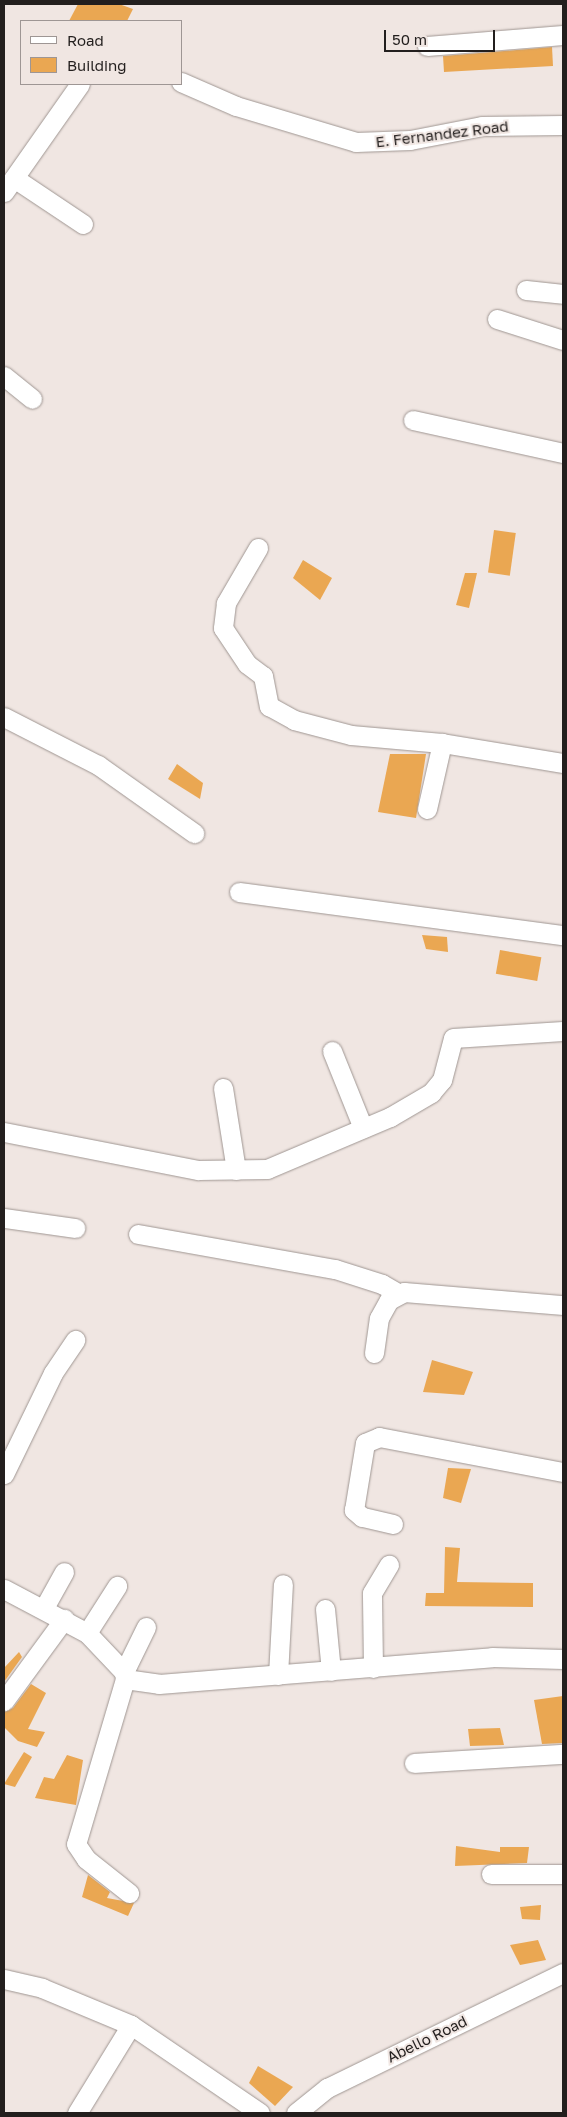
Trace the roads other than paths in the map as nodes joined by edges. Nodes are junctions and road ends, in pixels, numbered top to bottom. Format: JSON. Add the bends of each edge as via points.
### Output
{"nodes":[{"id":1,"x":563,"y":35,"type":"edge"},
{"id":2,"x":427,"y":46,"type":"dead end"},
{"id":3,"x":182,"y":82,"type":"edge"},
{"id":4,"x":79,"y":85,"type":"edge"},
{"id":5,"x":563,"y":125,"type":"edge"},
{"id":6,"x":9,"y":185,"type":"edge"},
{"id":7,"x":83,"y":224,"type":"dead end"},
{"id":8,"x":526,"y":290,"type":"dead end"},
{"id":9,"x":563,"y":294,"type":"edge"},
{"id":10,"x":497,"y":319,"type":"dead end"},
{"id":11,"x":563,"y":340,"type":"edge"},
{"id":12,"x":4,"y":376,"type":"edge"},
{"id":13,"x":32,"y":399,"type":"dead end"},
{"id":14,"x":413,"y":420,"type":"dead end"},
{"id":15,"x":563,"y":453,"type":"edge"},
{"id":16,"x":258,"y":548,"type":"dead end"},
{"id":17,"x":4,"y":718,"type":"edge"},
{"id":18,"x":442,"y":743,"type":"junction"},
{"id":19,"x":563,"y":763,"type":"edge"},
{"id":20,"x":427,"y":809,"type":"dead end"},
{"id":21,"x":194,"y":833,"type":"dead end"},
{"id":22,"x":239,"y":892,"type":"dead end"},
{"id":23,"x":563,"y":935,"type":"edge"},
{"id":24,"x":563,"y":1032,"type":"edge"},
{"id":25,"x":332,"y":1051,"type":"dead end"},
{"id":26,"x":224,"y":1088,"type":"dead end"},
{"id":27,"x":363,"y":1128,"type":"junction"},
{"id":28,"x":4,"y":1132,"type":"edge"},
{"id":29,"x":236,"y":1170,"type":"junction"},
{"id":30,"x":4,"y":1218,"type":"edge"},
{"id":31,"x":75,"y":1228,"type":"dead end"},
{"id":32,"x":138,"y":1234,"type":"dead end"},
{"id":33,"x":399,"y":1294,"type":"junction"},
{"id":34,"x":563,"y":1305,"type":"edge"},
{"id":35,"x":75,"y":1340,"type":"dead end"},
{"id":36,"x":374,"y":1352,"type":"dead end"},
{"id":37,"x":563,"y":1472,"type":"edge"},
{"id":38,"x":4,"y":1474,"type":"edge"},
{"id":39,"x":393,"y":1524,"type":"dead end"},
{"id":40,"x":389,"y":1565,"type":"dead end"},
{"id":41,"x":64,"y":1572,"type":"dead end"},
{"id":42,"x":283,"y":1584,"type":"dead end"},
{"id":43,"x":117,"y":1586,"type":"dead end"},
{"id":44,"x":4,"y":1589,"type":"edge"},
{"id":45,"x":44,"y":1608,"type":"junction"},
{"id":46,"x":325,"y":1609,"type":"dead end"},
{"id":47,"x":64,"y":1619,"type":"junction"},
{"id":48,"x":146,"y":1627,"type":"dead end"},
{"id":49,"x":87,"y":1633,"type":"junction"},
{"id":50,"x":563,"y":1659,"type":"edge"},
{"id":51,"x":373,"y":1668,"type":"junction"},
{"id":52,"x":331,"y":1671,"type":"junction"},
{"id":53,"x":278,"y":1675,"type":"junction"},
{"id":54,"x":124,"y":1676,"type":"junction"},
{"id":55,"x":4,"y":1701,"type":"edge"},
{"id":56,"x":563,"y":1754,"type":"edge"},
{"id":57,"x":414,"y":1762,"type":"dead end"},
{"id":58,"x":492,"y":1874,"type":"dead end"},
{"id":59,"x":563,"y":1874,"type":"edge"},
{"id":60,"x":129,"y":1893,"type":"dead end"},
{"id":61,"x":563,"y":1973,"type":"edge"},
{"id":62,"x":4,"y":1979,"type":"edge"},
{"id":63,"x":131,"y":2025,"type":"junction"},
{"id":64,"x":77,"y":2113,"type":"edge"},
{"id":65,"x":260,"y":2113,"type":"edge"},
{"id":66,"x":296,"y":2113,"type":"edge"}],
"edges":[{"from":1,"to":2,"type":"street"},
{"from":3,"to":5,"type":"street","name":"E. Fernandez Road","via":[[236,106],[356,142],[410,140],[482,126]]},
{"from":4,"to":6,"type":"street"},
{"from":6,"to":7,"type":"street"},
{"from":8,"to":9,"type":"street"},
{"from":10,"to":11,"type":"street"},
{"from":12,"to":13,"type":"street"},
{"from":14,"to":15,"type":"street"},
{"from":16,"to":18,"type":"street","via":[[226,603],[223,628],[247,664],[263,676],[269,706],[294,720],[351,735]]},
{"from":17,"to":21,"type":"street","via":[[98,765]]},
{"from":18,"to":19,"type":"street"},
{"from":18,"to":20,"type":"street"},
{"from":22,"to":23,"type":"street"},
{"from":24,"to":27,"type":"street","via":[[453,1038],[438,1088],[390,1117]]},
{"from":25,"to":27,"type":"street"},
{"from":26,"to":29,"type":"street"},
{"from":27,"to":29,"type":"street","via":[[277,1167]]},
{"from":28,"to":29,"type":"street","via":[[198,1170]]},
{"from":30,"to":31,"type":"street"},
{"from":32,"to":33,"type":"street","via":[[334,1269],[382,1284]]},
{"from":33,"to":34,"type":"street"},
{"from":33,"to":36,"type":"street","via":[[379,1318]]},
{"from":35,"to":38,"type":"street","via":[[53,1373]]},
{"from":37,"to":39,"type":"street","via":[[379,1437],[365,1443],[354,1510],[362,1517]]},
{"from":40,"to":51,"type":"street","via":[[372,1593]]},
{"from":41,"to":45,"type":"street"},
{"from":42,"to":53,"type":"street"},
{"from":43,"to":49,"type":"street"},
{"from":44,"to":45,"type":"street"},
{"from":45,"to":47,"type":"street"},
{"from":46,"to":52,"type":"street"},
{"from":47,"to":49,"type":"street"},
{"from":47,"to":55,"type":"street"},
{"from":48,"to":54,"type":"street"},
{"from":49,"to":54,"type":"street"},
{"from":50,"to":51,"type":"street","via":[[492,1657]]},
{"from":51,"to":52,"type":"street"},
{"from":52,"to":53,"type":"street"},
{"from":53,"to":54,"type":"street","via":[[183,1684]]},
{"from":54,"to":60,"type":"street","via":[[76,1844],[86,1859]]},
{"from":56,"to":57,"type":"street"},
{"from":58,"to":59,"type":"street"},
{"from":61,"to":66,"type":"street","name":"Abello Road","via":[[327,2088]]},
{"from":62,"to":63,"type":"street","via":[[42,1988]]},
{"from":63,"to":64,"type":"street"},
{"from":63,"to":65,"type":"street","via":[[220,2081]]}]}
